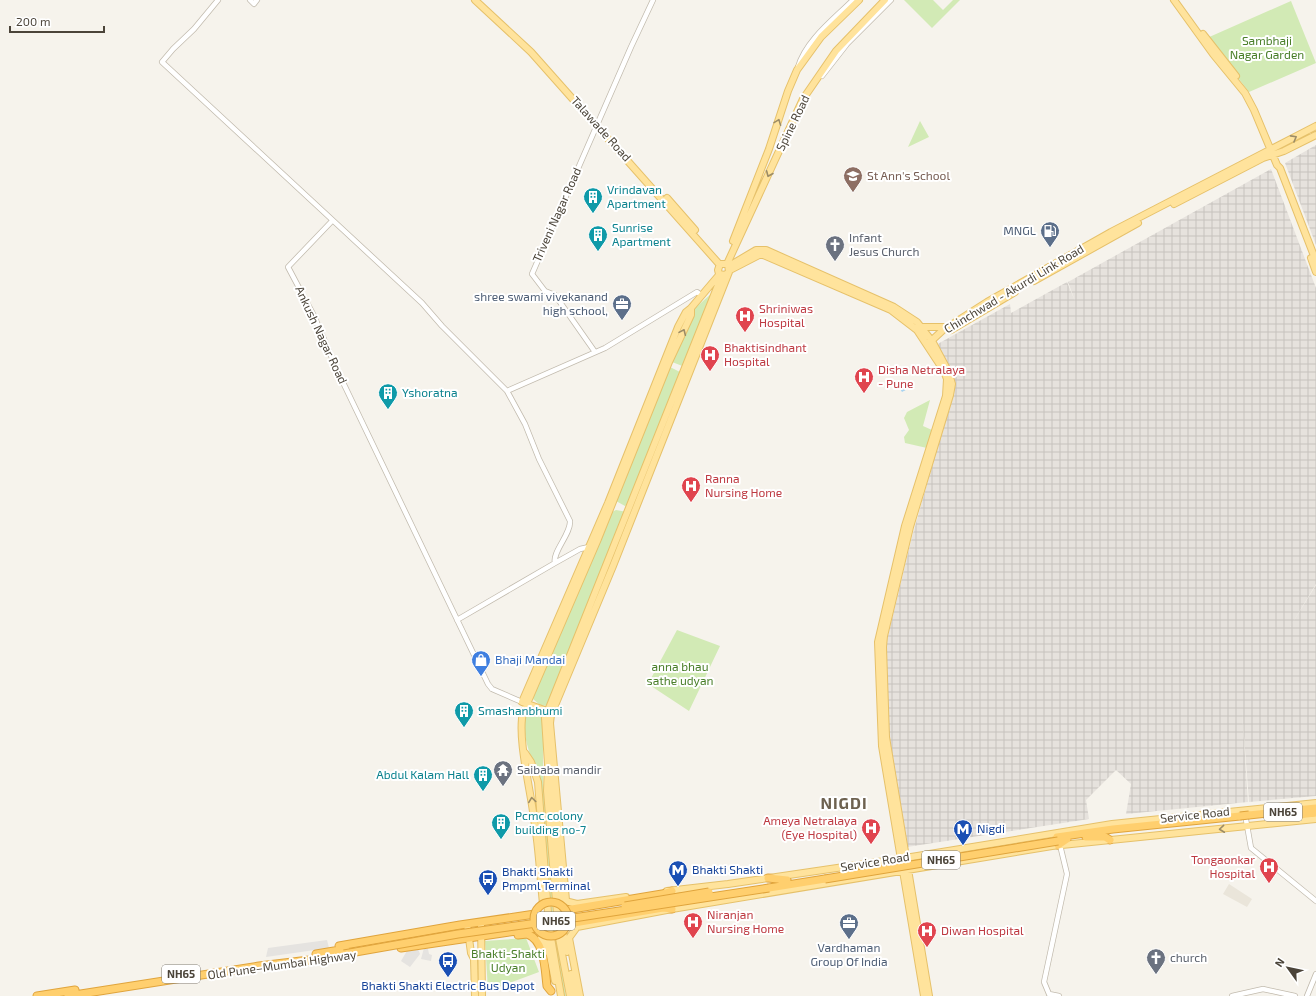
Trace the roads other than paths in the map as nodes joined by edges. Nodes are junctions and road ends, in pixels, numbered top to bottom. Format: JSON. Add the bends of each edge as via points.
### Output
{"nodes":[{"id":1,"x":218,"y":0,"type":"edge"},
{"id":2,"x":475,"y":0,"type":"edge"},
{"id":3,"x":481,"y":0,"type":"edge"},
{"id":4,"x":653,"y":0,"type":"edge"},
{"id":5,"x":852,"y":0,"type":"edge"},
{"id":6,"x":859,"y":0,"type":"edge"},
{"id":7,"x":891,"y":0,"type":"edge"},
{"id":8,"x":1174,"y":0,"type":"edge"},
{"id":9,"x":1177,"y":0,"type":"edge"},
{"id":10,"x":886,"y":2,"type":"edge"},
{"id":11,"x":531,"y":49,"type":"junction"},
{"id":12,"x":797,"y":70,"type":"junction"},
{"id":13,"x":1241,"y":88,"type":"junction"},
{"id":14,"x":598,"y":123,"type":"junction"},
{"id":15,"x":1316,"y":126,"type":"edge"},
{"id":16,"x":1316,"y":135,"type":"edge"},
{"id":17,"x":1272,"y":152,"type":"junction"},
{"id":18,"x":1277,"y":165,"type":"junction"},
{"id":19,"x":332,"y":221,"type":"junction"},
{"id":20,"x":733,"y":246,"type":"junction"},
{"id":21,"x":1316,"y":261,"type":"edge"},
{"id":22,"x":725,"y":268,"type":"junction"},
{"id":23,"x":1316,"y":272,"type":"edge"},
{"id":24,"x":701,"y":295,"type":"junction"},
{"id":25,"x":690,"y":308,"type":"junction"},
{"id":26,"x":922,"y":327,"type":"junction"},
{"id":27,"x":948,"y":327,"type":"junction"},
{"id":28,"x":931,"y":342,"type":"junction"},
{"id":29,"x":595,"y":352,"type":"junction"},
{"id":30,"x":507,"y":392,"type":"junction"},
{"id":31,"x":589,"y":547,"type":"junction"},
{"id":32,"x":555,"y":563,"type":"junction"},
{"id":33,"x":457,"y":620,"type":"junction"},
{"id":34,"x":525,"y":703,"type":"junction"},
{"id":35,"x":549,"y":712,"type":"junction"},
{"id":36,"x":524,"y":752,"type":"junction"},
{"id":37,"x":548,"y":764,"type":"junction"},
{"id":38,"x":1316,"y":803,"type":"edge"},
{"id":39,"x":1316,"y":808,"type":"edge"},
{"id":40,"x":1316,"y":813,"type":"edge"},
{"id":41,"x":1245,"y":818,"type":"junction"},
{"id":42,"x":1316,"y":819,"type":"edge"},
{"id":43,"x":1113,"y":826,"type":"junction"},
{"id":44,"x":1108,"y":837,"type":"junction"},
{"id":45,"x":1058,"y":842,"type":"junction"},
{"id":46,"x":903,"y":858,"type":"junction"},
{"id":47,"x":905,"y":871,"type":"junction"},
{"id":48,"x":769,"y":885,"type":"junction"},
{"id":49,"x":672,"y":891,"type":"junction"},
{"id":50,"x":1316,"y":901,"type":"edge"},
{"id":51,"x":543,"y":904,"type":"junction"},
{"id":52,"x":565,"y":908,"type":"junction"},
{"id":53,"x":672,"y":909,"type":"junction"},
{"id":54,"x":912,"y":909,"type":"junction"},
{"id":55,"x":535,"y":914,"type":"junction"},
{"id":56,"x":481,"y":922,"type":"junction"},
{"id":57,"x":467,"y":924,"type":"junction"},
{"id":58,"x":568,"y":924,"type":"junction"},
{"id":59,"x":542,"y":932,"type":"junction"},
{"id":60,"x":563,"y":932,"type":"junction"},
{"id":61,"x":486,"y":936,"type":"junction"},
{"id":62,"x":469,"y":939,"type":"junction"},
{"id":63,"x":454,"y":940,"type":"junction"},
{"id":64,"x":471,"y":953,"type":"junction"},
{"id":65,"x":324,"y":955,"type":"junction"},
{"id":66,"x":482,"y":962,"type":"junction"},
{"id":67,"x":474,"y":963,"type":"junction"},
{"id":68,"x":1316,"y":974,"type":"edge"},
{"id":69,"x":1315,"y":979,"type":"edge"},
{"id":70,"x":552,"y":992,"type":"edge"},
{"id":71,"x":1049,"y":995,"type":"edge"},
{"id":72,"x":37,"y":996,"type":"edge"},
{"id":73,"x":68,"y":996,"type":"edge"},
{"id":74,"x":475,"y":996,"type":"edge"},
{"id":75,"x":482,"y":996,"type":"edge"},
{"id":76,"x":561,"y":996,"type":"edge"},
{"id":77,"x":575,"y":996,"type":"edge"},
{"id":78,"x":924,"y":996,"type":"edge"},
{"id":79,"x":929,"y":996,"type":"edge"},
{"id":80,"x":1059,"y":996,"type":"edge"},
{"id":81,"x":1232,"y":996,"type":"edge"},
{"id":82,"x":1295,"y":996,"type":"edge"},
{"id":83,"x":1307,"y":996,"type":"edge"}],
"edges":[{"from":1,"to":19,"type":"street","via":[[162,62]]},
{"from":2,"to":11,"type":"main road","name":"Talawade Road"},
{"from":3,"to":11,"type":"main road","name":"Talawade Road"},
{"from":4,"to":14,"type":"street","name":"Triveni Nagar Road"},
{"from":5,"to":12,"type":"street","via":[[806,50]]},
{"from":6,"to":12,"type":"main road","name":"Spine Road","via":[[821,37]]},
{"from":7,"to":10,"type":"street","name":"Spine Road"},
{"from":8,"to":13,"type":"main road"},
{"from":9,"to":13,"type":"main road","via":[[1242,84]]},
{"from":10,"to":20,"type":"main road","name":"Spine Road","one_way":true,"via":[[836,51],[795,113],[768,177]]},
{"from":11,"to":14,"type":"main road","name":"Talawade Road"},
{"from":20,"to":12,"type":"main road","name":"Spine Road","one_way":true},
{"from":13,"to":17,"type":"main road","via":[[1254,110]]},
{"from":14,"to":22,"type":"main road","name":"Talawade Road"},
{"from":14,"to":29,"type":"street","name":"Triveni Nagar Road","via":[[532,274],[545,291],[555,295]]},
{"from":17,"to":15,"type":"main road","one_way":true},
{"from":16,"to":17,"type":"main road","via":[[1284,151]]},
{"from":17,"to":18,"type":"main road"},
{"from":17,"to":27,"type":"main road","name":"Chinchwad - Akurdi Link Road","via":[[1258,155],[1111,232]]},
{"from":17,"to":28,"type":"main road","name":"Chinchwad - Akurdi Link Road","via":[[1158,212]]},
{"from":18,"to":21,"type":"main road"},
{"from":18,"to":23,"type":"main road","via":[[1277,173]]},
{"from":19,"to":30,"type":"street","via":[[422,303]]},
{"from":19,"to":33,"type":"street","name":"Ankush Nagar Road","via":[[288,267],[314,316]]},
{"from":20,"to":22,"type":"main road","name":"Spine Road"},
{"from":22,"to":24,"type":"main road"},
{"from":22,"to":26,"type":"main road","via":[[762,249],[894,307]]},
{"from":22,"to":28,"type":"main road","via":[[758,255],[769,257],[891,310],[912,324]]},
{"from":22,"to":35,"type":"main road","via":[[613,566]]},
{"from":24,"to":25,"type":"main road"},
{"from":24,"to":29,"type":"street","via":[[697,292]]},
{"from":25,"to":31,"type":"main road","via":[[678,327]]},
{"from":34,"to":25,"type":"main road","one_way":true,"via":[[598,539],[669,362],[691,315]]},
{"from":26,"to":27,"type":"main road"},
{"from":26,"to":28,"type":"main road"},
{"from":27,"to":28,"type":"main road","name":"Chinchwad - Akurdi Link Road"},
{"from":28,"to":46,"type":"main road","via":[[948,371],[952,384],[910,527],[882,647],[886,733]]},
{"from":29,"to":30,"type":"street"},
{"from":30,"to":32,"type":"street","via":[[525,424],[539,459],[569,518],[570,524],[555,557]]},
{"from":31,"to":32,"type":"street","via":[[580,549]]},
{"from":31,"to":34,"type":"main road"},
{"from":32,"to":33,"type":"street"},
{"from":33,"to":34,"type":"street","via":[[490,687]]},
{"from":34,"to":35,"type":"main road"},
{"from":34,"to":36,"type":"main road","via":[[522,720]]},
{"from":35,"to":37,"type":"main road","via":[[544,723]]},
{"from":35,"to":49,"type":"main road","name":"Service Road","via":[[566,900],[577,904]]},
{"from":51,"to":36,"type":"main road","one_way":true},
{"from":36,"to":76,"type":"main road","via":[[533,766],[538,782],[549,926]]},
{"from":37,"to":52,"type":"main road"},
{"from":37,"to":77,"type":"main road","via":[[547,791],[559,938]]},
{"from":38,"to":41,"type":"main road","name":"Service Road"},
{"from":39,"to":41,"type":"highway","number":"NH65"},
{"from":40,"to":41,"type":"highway","number":"NH65"},
{"from":41,"to":42,"type":"main road"},
{"from":41,"to":43,"type":"highway","number":"NH65"},
{"from":41,"to":44,"type":"highway","number":"NH65","one_way":true},
{"from":41,"to":50,"type":"street","via":[[1251,848]]},
{"from":43,"to":45,"type":"highway","number":"NH65"},
{"from":43,"to":46,"type":"main road","name":"Service Road"},
{"from":44,"to":45,"type":"main road"},
{"from":44,"to":45,"type":"highway","number":"NH65","via":[[1086,837]]},
{"from":45,"to":47,"type":"main road"},
{"from":45,"to":48,"type":"highway","number":"NH65","bridge":true},
{"from":45,"to":71,"type":"street","via":[[1067,874],[1044,982]]},
{"from":46,"to":47,"type":"main road"},
{"from":46,"to":48,"type":"main road","name":"Service Road"},
{"from":47,"to":48,"type":"main road"},
{"from":47,"to":54,"type":"main road"},
{"from":48,"to":49,"type":"main road","name":"Service Road"},
{"from":48,"to":53,"type":"main road"},
{"from":48,"to":65,"type":"highway","number":"NH65","bridge":true,"via":[[580,917]]},
{"from":49,"to":52,"type":"highway"},
{"from":51,"to":52,"type":"highway","bridge":true,"via":[[553,902]]},
{"from":51,"to":55,"type":"highway","bridge":true},
{"from":52,"to":58,"type":"highway","bridge":true},
{"from":53,"to":58,"type":"highway","via":[[663,908]]},
{"from":53,"to":77,"type":"main road","via":[[577,927],[569,938]]},
{"from":54,"to":78,"type":"main road"},
{"from":54,"to":79,"type":"main road"},
{"from":55,"to":56,"type":"highway"},
{"from":55,"to":59,"type":"highway","bridge":true,"via":[[534,922]]},
{"from":56,"to":57,"type":"highway"},
{"from":56,"to":61,"type":"main road"},
{"from":57,"to":62,"type":"main road"},
{"from":57,"to":65,"type":"highway","via":[[339,947]]},
{"from":58,"to":60,"type":"highway","bridge":true},
{"from":59,"to":60,"type":"highway","bridge":true,"via":[[552,936]]},
{"from":59,"to":61,"type":"highway"},
{"from":59,"to":70,"type":"main road"},
{"from":59,"to":70,"type":"main road"},
{"from":60,"to":77,"type":"main road"},
{"from":61,"to":62,"type":"highway","name":"Old Pune–Mumbai Highway"},
{"from":61,"to":66,"type":"main road"},
{"from":61,"to":70,"type":"highway","via":[[497,938],[527,934],[534,938],[540,947],[547,986]]},
{"from":62,"to":63,"type":"highway","name":"Old Pune–Mumbai Highway"},
{"from":62,"to":64,"type":"main road"},
{"from":63,"to":64,"type":"main road","via":[[463,942]]},
{"from":63,"to":65,"type":"highway","name":"Old Pune–Mumbai Highway","number":"NH65","via":[[349,956]]},
{"from":64,"to":67,"type":"main road"},
{"from":65,"to":72,"type":"highway","name":"Old Pune–Mumbai Highway","number":"NH65"},
{"from":65,"to":73,"type":"highway","name":"Old Pune–Mumbai Highway","number":"NH65"},
{"from":66,"to":67,"type":"main road"},
{"from":66,"to":75,"type":"main road"},
{"from":67,"to":74,"type":"main road"},
{"from":68,"to":69,"type":"street"},
{"from":69,"to":83,"type":"street"},
{"from":71,"to":80,"type":"street"},
{"from":81,"to":82,"type":"street","via":[[1263,989]]}]}
